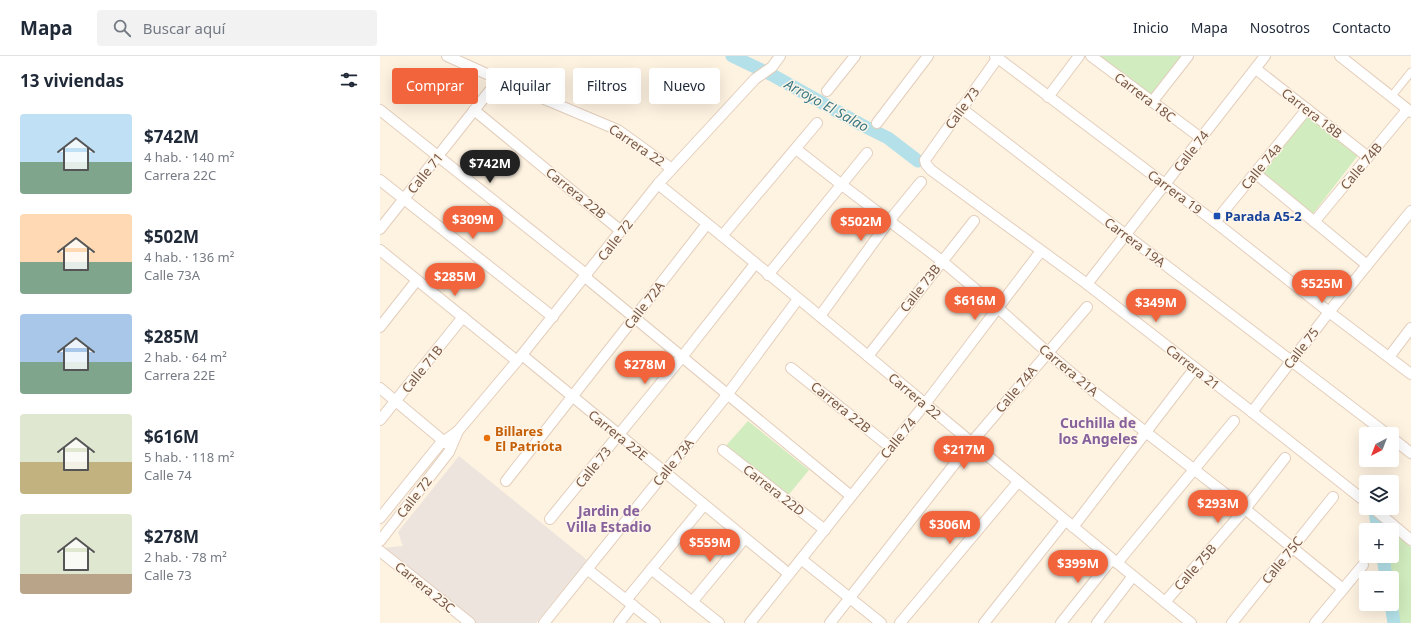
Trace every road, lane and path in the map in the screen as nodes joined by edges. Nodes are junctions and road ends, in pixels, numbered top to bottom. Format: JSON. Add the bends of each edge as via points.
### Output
{"nodes":[{"id":1,"x":447,"y":56,"type":"edge"},
{"id":2,"x":780,"y":56,"type":"edge"},
{"id":3,"x":855,"y":56,"type":"edge"},
{"id":4,"x":928,"y":56,"type":"edge"},
{"id":5,"x":1079,"y":56,"type":"edge"},
{"id":6,"x":1091,"y":56,"type":"edge"},
{"id":7,"x":1188,"y":56,"type":"edge"},
{"id":8,"x":1265,"y":56,"type":"edge"},
{"id":9,"x":1340,"y":56,"type":"edge"},
{"id":10,"x":997,"y":57,"type":"edge"},
{"id":11,"x":1256,"y":69,"type":"junction"},
{"id":12,"x":1411,"y":72,"type":"edge"},
{"id":13,"x":486,"y":73,"type":"edge"},
{"id":14,"x":828,"y":91,"type":"dead end"},
{"id":15,"x":486,"y":95,"type":"edge"},
{"id":16,"x":1048,"y":97,"type":"junction"},
{"id":17,"x":1391,"y":97,"type":"junction"},
{"id":18,"x":1152,"y":102,"type":"junction"},
{"id":19,"x":557,"y":104,"type":"edge"},
{"id":20,"x":962,"y":108,"type":"junction"},
{"id":21,"x":1307,"y":109,"type":"junction"},
{"id":22,"x":380,"y":110,"type":"edge"},
{"id":23,"x":474,"y":110,"type":"junction"},
{"id":24,"x":1409,"y":111,"type":"edge"},
{"id":25,"x":817,"y":123,"type":"dead end"},
{"id":26,"x":877,"y":123,"type":"dead end"},
{"id":27,"x":1200,"y":138,"type":"junction"},
{"id":28,"x":796,"y":148,"type":"junction"},
{"id":29,"x":867,"y":153,"type":"dead end"},
{"id":30,"x":438,"y":156,"type":"junction"},
{"id":31,"x":1368,"y":157,"type":"junction"},
{"id":32,"x":925,"y":160,"type":"joint"},
{"id":33,"x":672,"y":169,"type":"junction"},
{"id":34,"x":1255,"y":173,"type":"junction"},
{"id":35,"x":380,"y":180,"type":"edge"},
{"id":36,"x":921,"y":182,"type":"dead end"},
{"id":37,"x":658,"y":184,"type":"junction"},
{"id":38,"x":1165,"y":184,"type":"junction"},
{"id":39,"x":842,"y":185,"type":"junction"},
{"id":40,"x":404,"y":199,"type":"junction"},
{"id":41,"x":1411,"y":211,"type":"edge"},
{"id":42,"x":890,"y":221,"type":"junction"},
{"id":43,"x":974,"y":222,"type":"dead end"},
{"id":44,"x":1215,"y":222,"type":"junction"},
{"id":45,"x":1314,"y":222,"type":"junction"},
{"id":46,"x":707,"y":224,"type":"junction"},
{"id":47,"x":380,"y":229,"type":"edge"},
{"id":48,"x":621,"y":231,"type":"junction"},
{"id":49,"x":1126,"y":235,"type":"junction"},
{"id":50,"x":722,"y":236,"type":"junction"},
{"id":51,"x":380,"y":250,"type":"edge"},
{"id":52,"x":1042,"y":251,"type":"junction"},
{"id":53,"x":942,"y":261,"type":"junction"},
{"id":54,"x":755,"y":264,"type":"junction"},
{"id":55,"x":1367,"y":264,"type":"junction"},
{"id":56,"x":768,"y":275,"type":"junction"},
{"id":57,"x":586,"y":276,"type":"junction"},
{"id":58,"x":417,"y":280,"type":"junction"},
{"id":59,"x":1087,"y":284,"type":"junction"},
{"id":60,"x":798,"y":299,"type":"junction"},
{"id":61,"x":1087,"y":307,"type":"dead end"},
{"id":62,"x":998,"y":308,"type":"junction"},
{"id":63,"x":1329,"y":312,"type":"junction"},
{"id":64,"x":820,"y":316,"type":"junction"},
{"id":65,"x":463,"y":317,"type":"junction"},
{"id":66,"x":553,"y":317,"type":"junction"},
{"id":67,"x":634,"y":318,"type":"junction"},
{"id":68,"x":380,"y":327,"type":"edge"},
{"id":69,"x":1411,"y":328,"type":"edge"},
{"id":70,"x":1047,"y":352,"type":"junction"},
{"id":71,"x":868,"y":356,"type":"junction"},
{"id":72,"x":682,"y":357,"type":"junction"},
{"id":73,"x":1390,"y":357,"type":"junction"},
{"id":74,"x":519,"y":358,"type":"junction"},
{"id":75,"x":1291,"y":361,"type":"junction"},
{"id":76,"x":791,"y":368,"type":"dead end"},
{"id":77,"x":1195,"y":368,"type":"junction"},
{"id":78,"x":1411,"y":374,"type":"edge"},
{"id":79,"x":380,"y":388,"type":"edge"},
{"id":80,"x":727,"y":395,"type":"junction"},
{"id":81,"x":572,"y":397,"type":"junction"},
{"id":82,"x":396,"y":400,"type":"junction"},
{"id":83,"x":925,"y":404,"type":"junction"},
{"id":84,"x":1252,"y":412,"type":"junction"},
{"id":85,"x":380,"y":420,"type":"edge"},
{"id":86,"x":1234,"y":421,"type":"dead end"},
{"id":87,"x":1378,"y":427,"type":"edge"},
{"id":88,"x":1146,"y":432,"type":"junction"},
{"id":89,"x":618,"y":435,"type":"junction"},
{"id":90,"x":971,"y":443,"type":"junction"},
{"id":91,"x":447,"y":444,"type":"junction"},
{"id":92,"x":1399,"y":444,"type":"edge"},
{"id":93,"x":890,"y":447,"type":"junction"},
{"id":94,"x":723,"y":450,"type":"dead end"},
{"id":95,"x":1411,"y":453,"type":"edge"},
{"id":96,"x":1285,"y":458,"type":"dead end"},
{"id":97,"x":1194,"y":470,"type":"junction"},
{"id":98,"x":665,"y":473,"type":"junction"},
{"id":99,"x":506,"y":481,"type":"dead end"},
{"id":100,"x":1018,"y":482,"type":"junction"},
{"id":101,"x":851,"y":496,"type":"junction"},
{"id":102,"x":1359,"y":496,"type":"edge"},
{"id":103,"x":1333,"y":497,"type":"dead end"},
{"id":104,"x":704,"y":505,"type":"junction"},
{"id":105,"x":1245,"y":509,"type":"junction"},
{"id":106,"x":1381,"y":515,"type":"edge"},
{"id":107,"x":380,"y":518,"type":"edge"},
{"id":108,"x":550,"y":519,"type":"dead end"},
{"id":109,"x":1069,"y":524,"type":"junction"},
{"id":110,"x":825,"y":530,"type":"junction"},
{"id":111,"x":745,"y":538,"type":"junction"},
{"id":112,"x":1411,"y":540,"type":"edge"},
{"id":113,"x":380,"y":541,"type":"edge"},
{"id":114,"x":1292,"y":547,"type":"junction"},
{"id":115,"x":380,"y":551,"type":"edge"},
{"id":116,"x":801,"y":559,"type":"junction"},
{"id":117,"x":1115,"y":561,"type":"junction"},
{"id":118,"x":1363,"y":565,"type":"dead end"},
{"id":119,"x":651,"y":569,"type":"junction"},
{"id":120,"x":587,"y":570,"type":"junction"},
{"id":121,"x":789,"y":574,"type":"junction"},
{"id":122,"x":1134,"y":576,"type":"junction"},
{"id":123,"x":1343,"y":589,"type":"junction"},
{"id":124,"x":850,"y":598,"type":"junction"},
{"id":125,"x":692,"y":602,"type":"junction"},
{"id":126,"x":1165,"y":602,"type":"junction"},
{"id":127,"x":630,"y":603,"type":"junction"},
{"id":128,"x":1177,"y":619,"type":"edge"},
{"id":129,"x":470,"y":623,"type":"edge"},
{"id":130,"x":544,"y":623,"type":"edge"},
{"id":131,"x":619,"y":623,"type":"edge"},
{"id":132,"x":655,"y":623,"type":"edge"},
{"id":133,"x":719,"y":623,"type":"edge"},
{"id":134,"x":750,"y":623,"type":"edge"},
{"id":135,"x":830,"y":623,"type":"edge"},
{"id":136,"x":881,"y":623,"type":"edge"},
{"id":137,"x":900,"y":623,"type":"edge"},
{"id":138,"x":984,"y":623,"type":"edge"},
{"id":139,"x":1061,"y":623,"type":"edge"},
{"id":140,"x":1096,"y":623,"type":"edge"},
{"id":141,"x":1191,"y":623,"type":"edge"},
{"id":142,"x":1232,"y":623,"type":"edge"},
{"id":143,"x":1315,"y":623,"type":"edge"}],
"edges":[{"from":1,"to":13,"type":"street","name":"Carrera 22"},
{"from":2,"to":33,"type":"street","name":"Calle 72","via":[[772,67],[754,80]]},
{"from":3,"to":14,"type":"street"},
{"from":4,"to":26,"type":"street"},
{"from":5,"to":16,"type":"street"},
{"from":6,"to":18,"type":"street","name":"Carrera 18C"},
{"from":7,"to":18,"type":"street"},
{"from":8,"to":11,"type":"street","name":"Calle 74"},
{"from":9,"to":17,"type":"street"},
{"from":10,"to":16,"type":"street","name":"Carrera 19"},
{"from":10,"to":20,"type":"street","name":"Calle 73"},
{"from":11,"to":21,"type":"street","name":"Carrera 18B"},
{"from":11,"to":27,"type":"street","name":"Calle 74"},
{"from":12,"to":17,"type":"street"},
{"from":15,"to":23,"type":"street","name":"Calle 71"},
{"from":16,"to":38,"type":"street","name":"Carrera 19"},
{"from":17,"to":24,"type":"street"},
{"from":18,"to":27,"type":"street","name":"Carrera 18C"},
{"from":19,"to":33,"type":"street","name":"Carrera 22","via":[[618,130]]},
{"from":20,"to":32,"type":"street","name":"Calle 73"},
{"from":20,"to":49,"type":"street","name":"Carrera 19A"},
{"from":21,"to":31,"type":"street","name":"Carrera 18B"},
{"from":21,"to":34,"type":"street","name":"Calle 74a"},
{"from":22,"to":30,"type":"street"},
{"from":23,"to":30,"type":"street","name":"Calle 71"},
{"from":23,"to":48,"type":"street","name":"Carrera 22B"},
{"from":24,"to":31,"type":"street","name":"Calle 74B"},
{"from":25,"to":28,"type":"street"},
{"from":27,"to":38,"type":"street","name":"Calle 74"},
{"from":28,"to":39,"type":"street","name":"Carrera 21A"},
{"from":28,"to":50,"type":"street"},
{"from":29,"to":39,"type":"street"},
{"from":30,"to":40,"type":"street","name":"Calle 71"},
{"from":30,"to":57,"type":"street"},
{"from":31,"to":45,"type":"street","name":"Calle 74B"},
{"from":32,"to":52,"type":"street","name":"Carrera 21","via":[[931,170]]},
{"from":33,"to":37,"type":"street","name":"Calle 72"},
{"from":34,"to":44,"type":"street","name":"Calle 74a"},
{"from":34,"to":45,"type":"street"},
{"from":35,"to":40,"type":"street"},
{"from":36,"to":42,"type":"street"},
{"from":37,"to":46,"type":"street","name":"Carrera 22"},
{"from":37,"to":48,"type":"street","name":"Calle 72"},
{"from":38,"to":44,"type":"street","name":"Carrera 19"},
{"from":38,"to":49,"type":"street","name":"Calle 74"},
{"from":39,"to":42,"type":"street","name":"Carrera 21A"},
{"from":39,"to":56,"type":"street"},
{"from":40,"to":47,"type":"street","name":"Calle 71"},
{"from":40,"to":66,"type":"street"},
{"from":41,"to":55,"type":"street","name":"Calle 75"},
{"from":42,"to":53,"type":"street","name":"Carrera 21A"},
{"from":42,"to":64,"type":"street"},
{"from":43,"to":53,"type":"street","name":"Calle 73B"},
{"from":44,"to":63,"type":"street","name":"Carrera 19"},
{"from":45,"to":55,"type":"street"},
{"from":46,"to":50,"type":"street","name":"Carrera 22"},
{"from":46,"to":67,"type":"street","name":"Calle 72A"},
{"from":48,"to":57,"type":"street","name":"Calle 72"},
{"from":49,"to":59,"type":"street","name":"Calle 74"},
{"from":49,"to":75,"type":"street","name":"Carrera 19A"},
{"from":50,"to":54,"type":"street","name":"Carrera 22"},
{"from":51,"to":58,"type":"street","name":"Carrera 22E"},
{"from":52,"to":59,"type":"street","name":"Carrera 21"},
{"from":52,"to":62,"type":"street","name":"Calle 74"},
{"from":53,"to":62,"type":"street","name":"Carrera 21A"},
{"from":53,"to":71,"type":"street","name":"Calle 73B"},
{"from":54,"to":56,"type":"street","name":"Carrera 22"},
{"from":54,"to":72,"type":"street","name":"Calle 73"},
{"from":55,"to":63,"type":"street","name":"Calle 75"},
{"from":56,"to":60,"type":"street","name":"Carrera 22"},
{"from":57,"to":66,"type":"street","name":"Calle 72"},
{"from":57,"to":67,"type":"street"},
{"from":58,"to":65,"type":"street","name":"Carrera 22E"},
{"from":58,"to":68,"type":"street"},
{"from":59,"to":77,"type":"street","name":"Carrera 21"},
{"from":60,"to":64,"type":"street","name":"Carrera 22"},
{"from":60,"to":80,"type":"street","name":"Calle 73A"},
{"from":61,"to":70,"type":"street","name":"Calle 74A"},
{"from":62,"to":70,"type":"street","name":"Carrera 21A"},
{"from":62,"to":83,"type":"street","name":"Calle 74"},
{"from":63,"to":73,"type":"street","name":"Carrera 19"},
{"from":63,"to":75,"type":"street","name":"Calle 75"},
{"from":64,"to":71,"type":"street","name":"Carrera 22"},
{"from":65,"to":74,"type":"street","name":"Carrera 22E"},
{"from":65,"to":82,"type":"street","name":"Calle 71B"},
{"from":66,"to":74,"type":"street","name":"Calle 72"},
{"from":67,"to":72,"type":"street"},
{"from":67,"to":81,"type":"street","name":"Calle 72A"},
{"from":69,"to":73,"type":"street"},
{"from":70,"to":88,"type":"street","name":"Carrera 21A"},
{"from":70,"to":90,"type":"street","name":"Calle 74A"},
{"from":71,"to":83,"type":"street","name":"Carrera 22"},
{"from":72,"to":80,"type":"street"},
{"from":72,"to":89,"type":"street","name":"Calle 73"},
{"from":73,"to":78,"type":"street","name":"Carrera 19"},
{"from":74,"to":81,"type":"street","name":"Carrera 22E"},
{"from":74,"to":91,"type":"street","name":"Calle 72"},
{"from":75,"to":84,"type":"street","name":"Calle 75"},
{"from":75,"to":87,"type":"street","name":"Carrera 19A"},
{"from":76,"to":93,"type":"street","name":"Carrera 22B"},
{"from":77,"to":84,"type":"street","name":"Carrera 21"},
{"from":77,"to":88,"type":"street"},
{"from":79,"to":82,"type":"street"},
{"from":80,"to":98,"type":"street","name":"Calle 73A"},
{"from":80,"to":101,"type":"street"},
{"from":81,"to":89,"type":"street","name":"Carrera 22E"},
{"from":81,"to":99,"type":"street","name":"Calle 72A"},
{"from":82,"to":85,"type":"street","name":"Calle 71B"},
{"from":82,"to":91,"type":"street"},
{"from":83,"to":90,"type":"street","name":"Carrera 22"},
{"from":83,"to":93,"type":"street","name":"Calle 74"},
{"from":84,"to":102,"type":"street","name":"Carrera 21"},
{"from":86,"to":97,"type":"street"},
{"from":88,"to":97,"type":"street","name":"Carrera 21A"},
{"from":88,"to":109,"type":"street"},
{"from":89,"to":98,"type":"street","name":"Carrera 22E"},
{"from":89,"to":108,"type":"street","name":"Calle 73"},
{"from":90,"to":100,"type":"street","name":"Carrera 22"},
{"from":90,"to":124,"type":"street","name":"Calle 74A"},
{"from":91,"to":107,"type":"street","name":"Calle 72"},
{"from":91,"to":113,"type":"street","name":"Calle 72","via":[[449,452]]},
{"from":92,"to":95,"type":"street"},
{"from":93,"to":101,"type":"street","name":"Calle 74"},
{"from":94,"to":110,"type":"street","name":"Carrera 22D"},
{"from":96,"to":105,"type":"street","name":"Calle 75B"},
{"from":97,"to":105,"type":"street","name":"Carrera 21A"},
{"from":97,"to":117,"type":"street"},
{"from":98,"to":104,"type":"street","name":"Carrera 22E"},
{"from":98,"to":120,"type":"street","name":"Calle 73A"},
{"from":100,"to":109,"type":"street","name":"Carrera 22"},
{"from":100,"to":137,"type":"street"},
{"from":101,"to":110,"type":"street","name":"Calle 74"},
{"from":103,"to":114,"type":"street","name":"Calle 75C"},
{"from":104,"to":111,"type":"street","name":"Carrera 22E"},
{"from":104,"to":119,"type":"street"},
{"from":105,"to":114,"type":"street","name":"Carrera 21A"},
{"from":105,"to":126,"type":"street","name":"Calle 75B"},
{"from":106,"to":112,"type":"street"},
{"from":109,"to":117,"type":"street","name":"Carrera 22"},
{"from":109,"to":138,"type":"street"},
{"from":110,"to":116,"type":"street","name":"Calle 74"},
{"from":111,"to":121,"type":"street","name":"Carrera 22E"},
{"from":111,"to":125,"type":"street"},
{"from":114,"to":123,"type":"street","name":"Carrera 21A"},
{"from":114,"to":142,"type":"street","name":"Calle 75C"},
{"from":115,"to":129,"type":"street","name":"Carrera 23C"},
{"from":116,"to":121,"type":"street","name":"Calle 74"},
{"from":116,"to":124,"type":"street"},
{"from":117,"to":122,"type":"street","name":"Carrera 22"},
{"from":117,"to":139,"type":"street"},
{"from":118,"to":123,"type":"street"},
{"from":119,"to":125,"type":"street"},
{"from":119,"to":127,"type":"street"},
{"from":120,"to":127,"type":"street"},
{"from":120,"to":130,"type":"street","name":"Calle 73A"},
{"from":121,"to":134,"type":"street","name":"Calle 74"},
{"from":122,"to":126,"type":"street","name":"Carrera 22"},
{"from":122,"to":140,"type":"street"},
{"from":123,"to":143,"type":"street"},
{"from":124,"to":135,"type":"street","name":"Calle 74A"},
{"from":124,"to":136,"type":"street"},
{"from":125,"to":133,"type":"street"},
{"from":126,"to":128,"type":"street","name":"Carrera 22"},
{"from":127,"to":131,"type":"street"},
{"from":127,"to":132,"type":"street"},
{"from":128,"to":141,"type":"street","name":"Carrera 22"}]}
